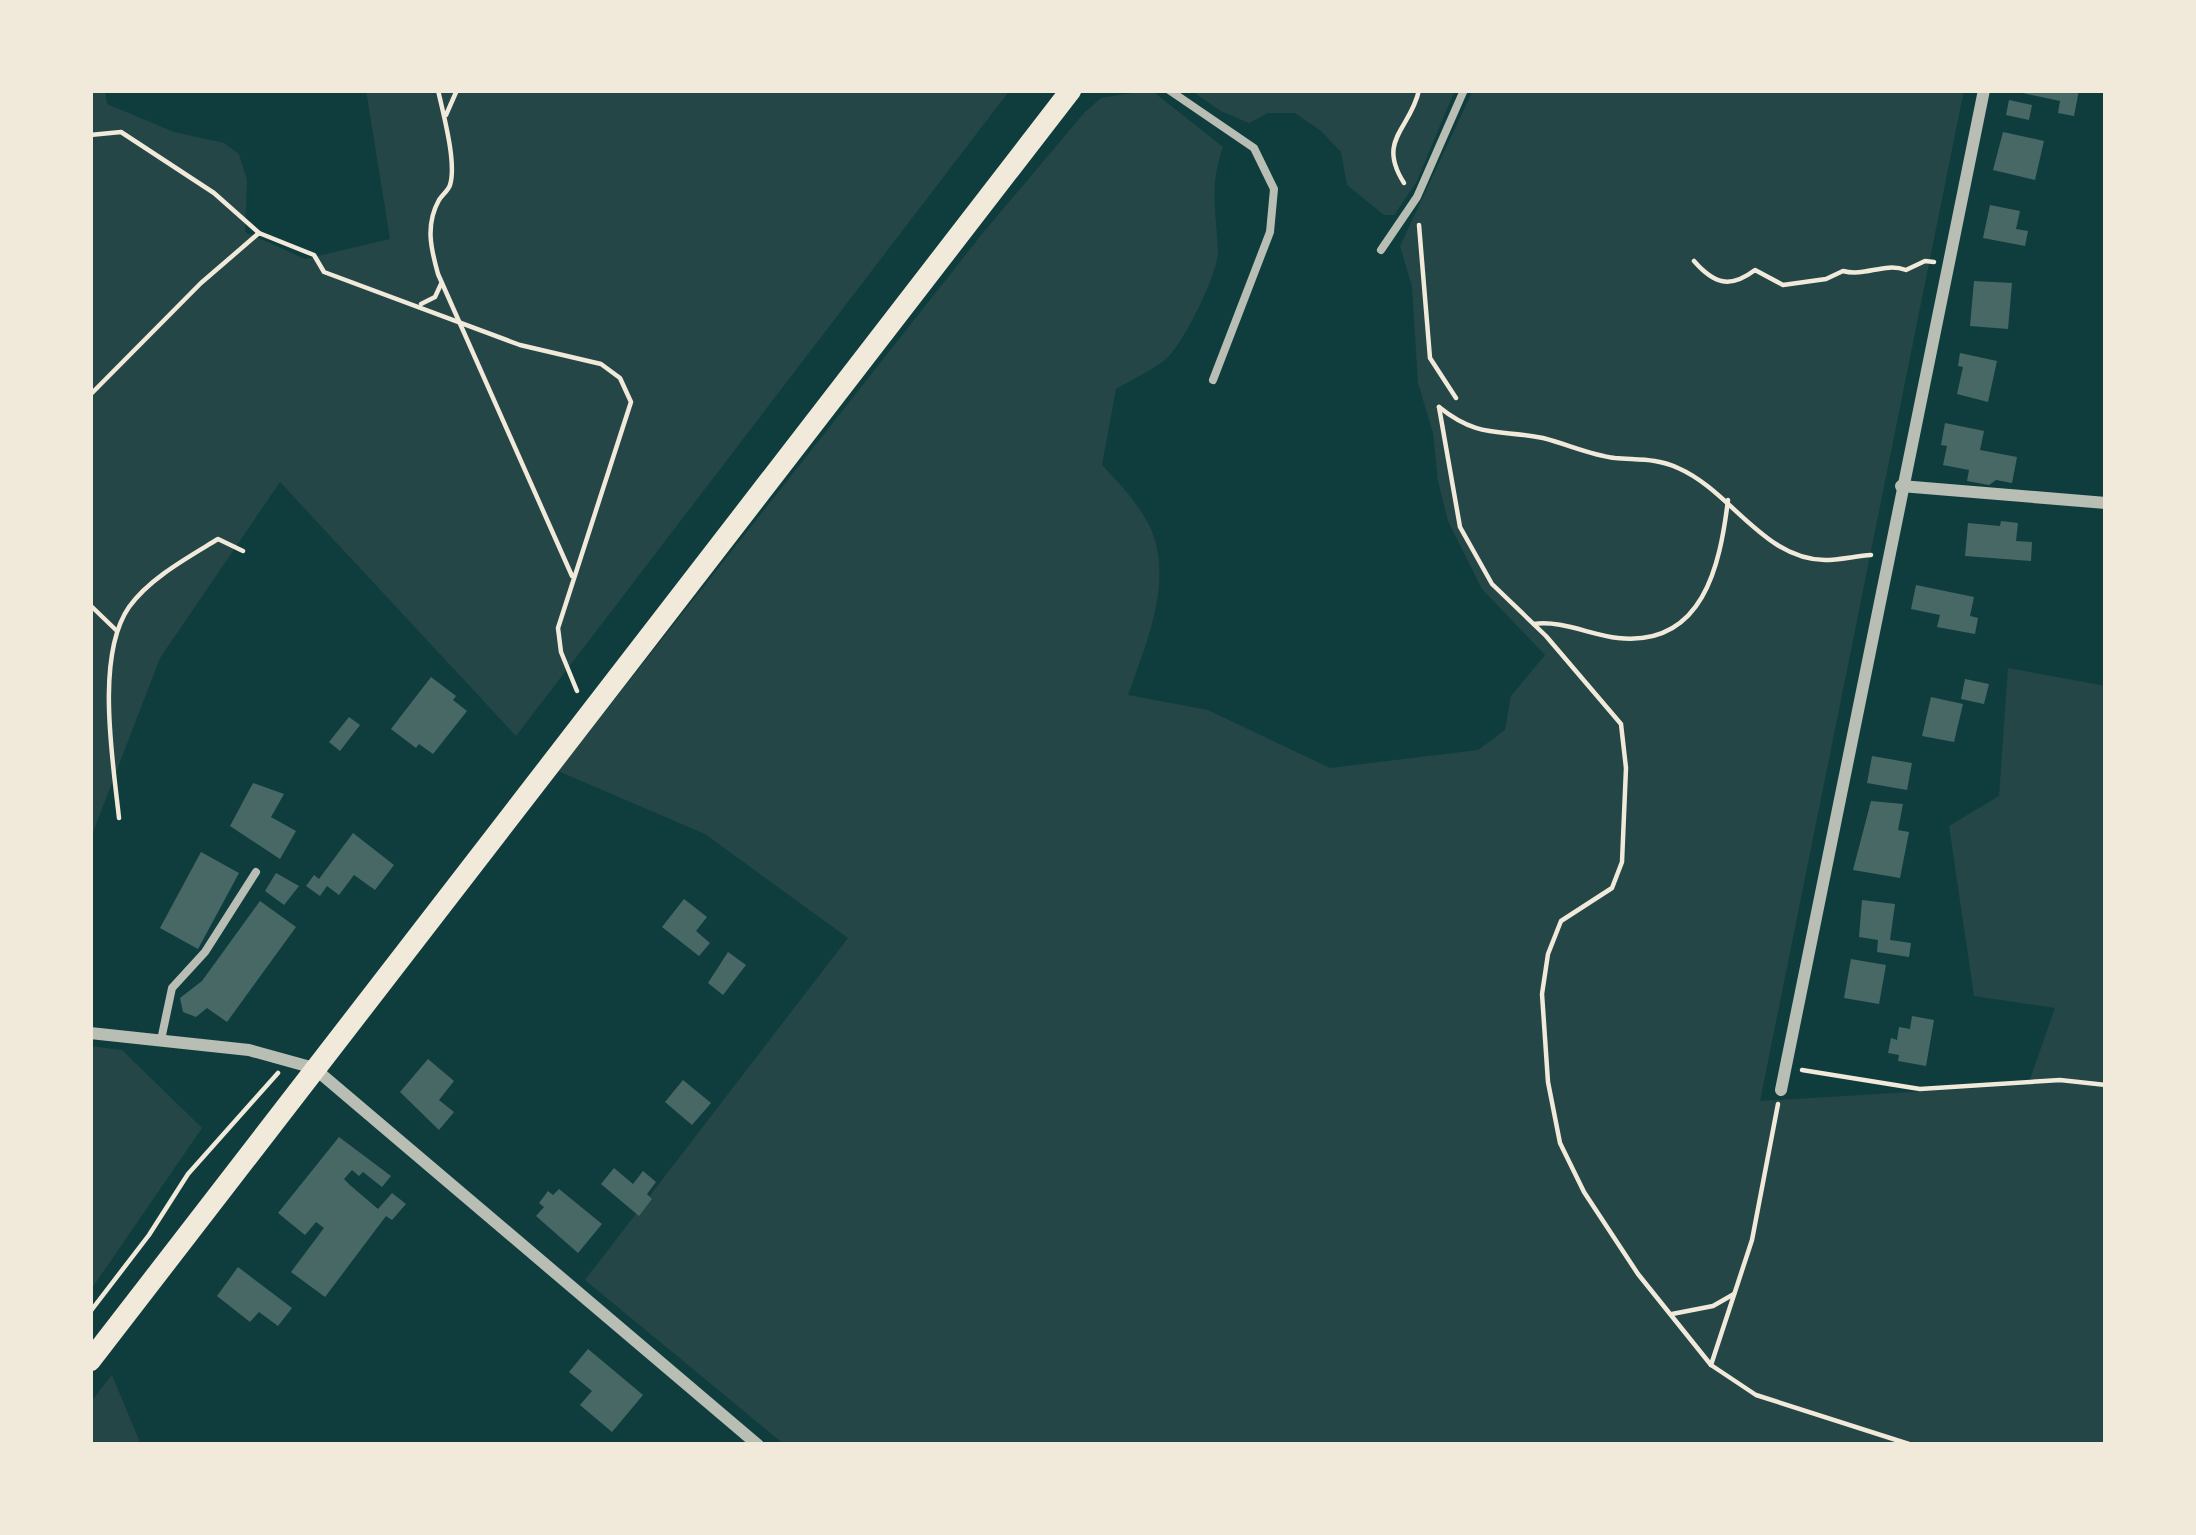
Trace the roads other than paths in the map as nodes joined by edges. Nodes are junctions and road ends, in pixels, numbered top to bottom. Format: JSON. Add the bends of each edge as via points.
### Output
{"nodes":[{"id":1,"x":1071,"y":90,"type":"edge"},
{"id":2,"x":1169,"y":90,"type":"edge"},
{"id":3,"x":1464,"y":90,"type":"edge"},
{"id":4,"x":1984,"y":90,"type":"edge"},
{"id":5,"x":1381,"y":250,"type":"dead end"},
{"id":6,"x":1213,"y":380,"type":"dead end"},
{"id":7,"x":1901,"y":486,"type":"junction"},
{"id":8,"x":2106,"y":503,"type":"edge"},
{"id":9,"x":256,"y":872,"type":"dead end"},
{"id":10,"x":90,"y":1033,"type":"edge"},
{"id":11,"x":161,"y":1040,"type":"junction"},
{"id":12,"x":314,"y":1068,"type":"junction"},
{"id":13,"x":1781,"y":1090,"type":"road end"},
{"id":14,"x":90,"y":1361,"type":"edge"},
{"id":15,"x":758,"y":1445,"type":"edge"}],
"edges":[{"from":1,"to":12,"type":"main road"},
{"from":2,"to":6,"type":"lane","via":[[1254,148],[1274,189],[1270,232]]},
{"from":3,"to":5,"type":"lane","via":[[1417,197]]},
{"from":4,"to":7,"type":"street"},
{"from":7,"to":8,"type":"street"},
{"from":7,"to":13,"type":"street"},
{"from":9,"to":11,"type":"lane","via":[[172,988]]},
{"from":10,"to":11,"type":"street"},
{"from":11,"to":12,"type":"street","via":[[249,1050]]},
{"from":12,"to":14,"type":"main road"},
{"from":12,"to":15,"type":"street"}]}
